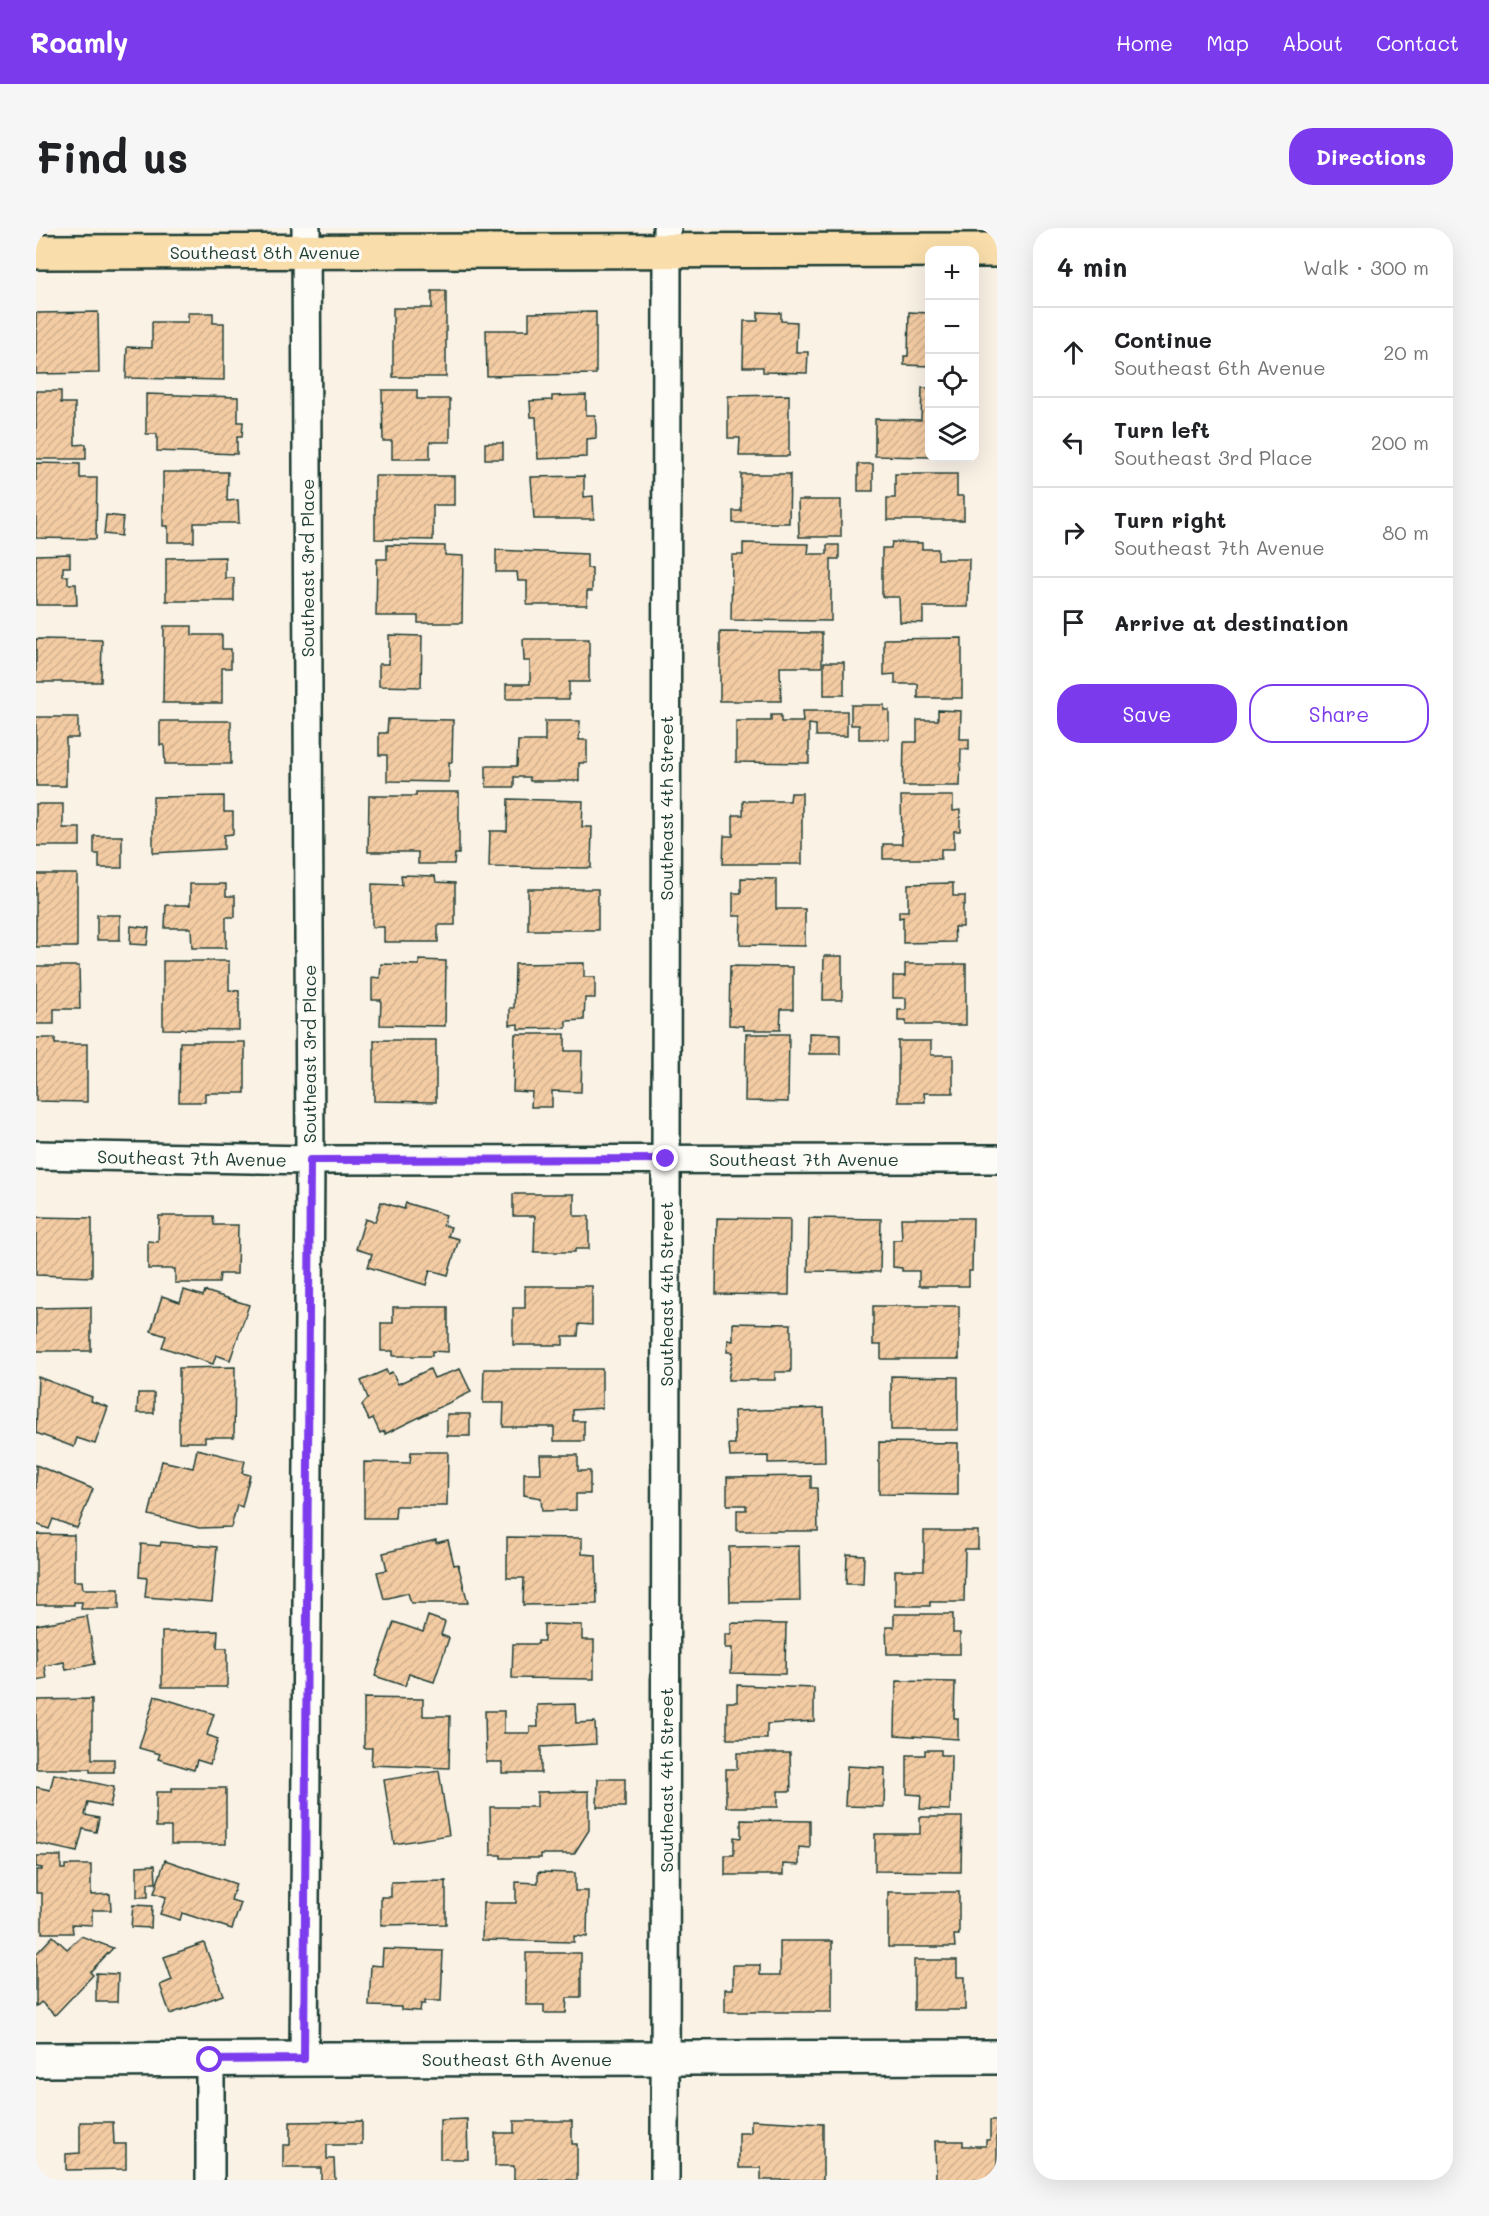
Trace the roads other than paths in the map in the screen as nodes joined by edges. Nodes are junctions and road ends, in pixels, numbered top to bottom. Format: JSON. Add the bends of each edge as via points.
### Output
{"nodes":[{"id":1,"x":667,"y":239,"type":"edge"},
{"id":2,"x":306,"y":240,"type":"edge"},
{"id":3,"x":997,"y":250,"type":"edge"},
{"id":4,"x":36,"y":252,"type":"edge"},
{"id":5,"x":36,"y":1155,"type":"edge"},
{"id":6,"x":666,"y":1159,"type":"junction"},
{"id":7,"x":997,"y":1159,"type":"edge"},
{"id":8,"x":310,"y":1160,"type":"junction"},
{"id":9,"x":997,"y":2057,"type":"edge"},
{"id":10,"x":304,"y":2059,"type":"junction"},
{"id":11,"x":665,"y":2059,"type":"junction"},
{"id":12,"x":36,"y":2060,"type":"edge"},
{"id":13,"x":210,"y":2060,"type":"junction"},
{"id":14,"x":210,"y":2180,"type":"edge"},
{"id":15,"x":664,"y":2180,"type":"edge"}],
"edges":[{"from":1,"to":2,"type":"main road","name":"Southeast 8th Avenue"},
{"from":1,"to":3,"type":"main road","name":"Southeast 8th Avenue"},
{"from":1,"to":6,"type":"street","name":"Southeast 4th Street"},
{"from":2,"to":4,"type":"main road","name":"Southeast 8th Avenue"},
{"from":2,"to":8,"type":"street","name":"Southeast 3rd Place"},
{"from":5,"to":8,"type":"street","name":"Southeast 7th Avenue"},
{"from":6,"to":7,"type":"street","name":"Southeast 7th Avenue"},
{"from":6,"to":8,"type":"street","name":"Southeast 7th Avenue"},
{"from":6,"to":11,"type":"street","name":"Southeast 4th Street"},
{"from":8,"to":10,"type":"street","name":"Southeast 3rd Place"},
{"from":9,"to":11,"type":"street","name":"Southeast 6th Avenue"},
{"from":10,"to":11,"type":"street","name":"Southeast 6th Avenue"},
{"from":10,"to":13,"type":"street","name":"Southeast 6th Avenue"},
{"from":11,"to":15,"type":"street","name":"Southeast 4th Street"},
{"from":12,"to":13,"type":"street","name":"Southeast 6th Avenue"},
{"from":13,"to":14,"type":"street"}]}
